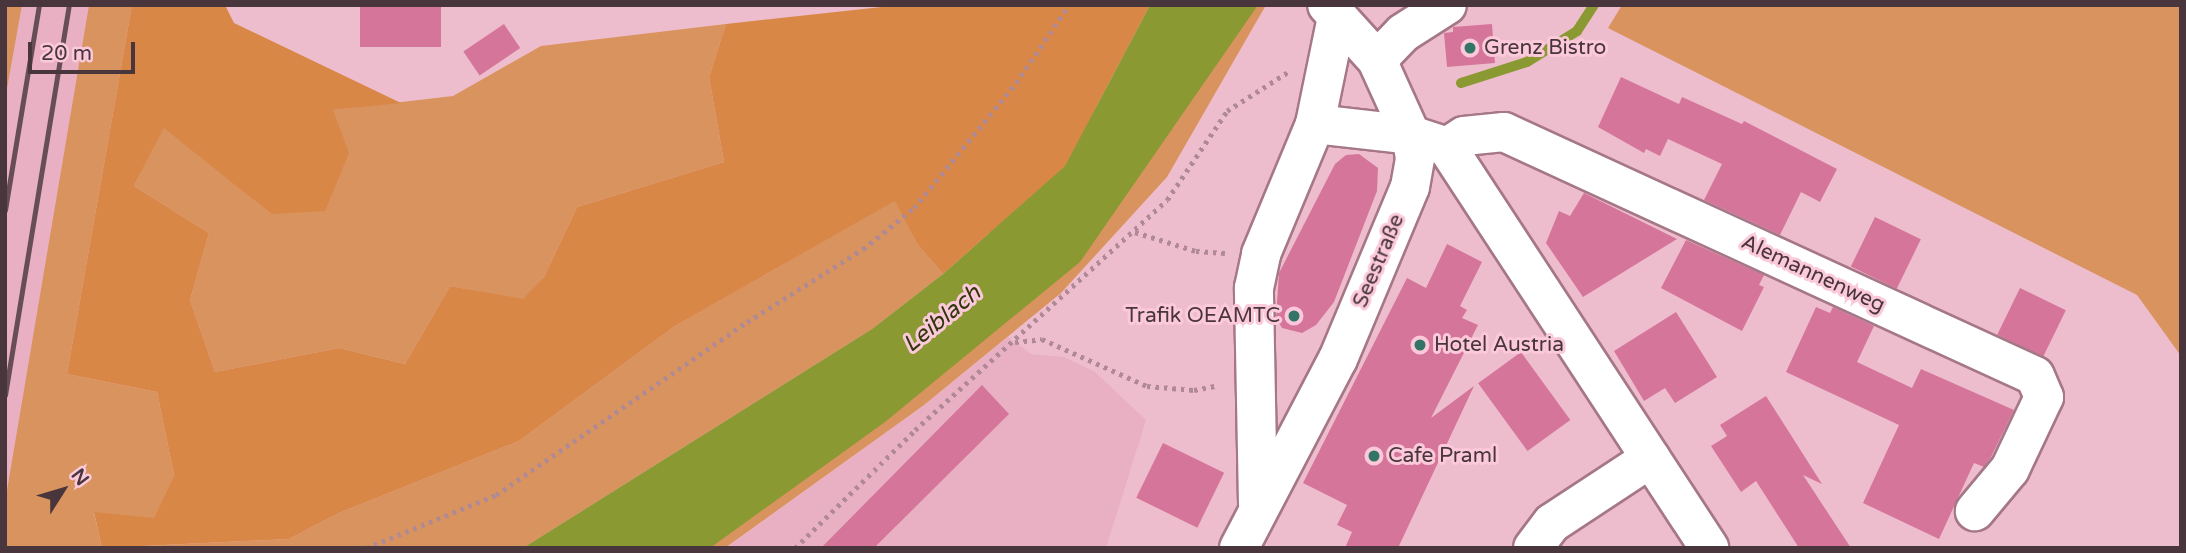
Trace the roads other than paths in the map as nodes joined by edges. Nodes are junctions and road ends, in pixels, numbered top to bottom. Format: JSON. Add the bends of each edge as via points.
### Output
{"nodes":[{"id":1,"x":1447,"y":5,"type":"edge"},
{"id":2,"x":1332,"y":24,"type":"edge"},
{"id":3,"x":1377,"y":60,"type":"junction"},
{"id":4,"x":1315,"y":124,"type":"junction"},
{"id":5,"x":1411,"y":135,"type":"junction"},
{"id":6,"x":1447,"y":146,"type":"junction"},
{"id":7,"x":1651,"y":458,"type":"junction"},
{"id":8,"x":1258,"y":507,"type":"junction"},
{"id":9,"x":1975,"y":511,"type":"dead end"},
{"id":10,"x":1239,"y":548,"type":"edge"},
{"id":11,"x":1533,"y":548,"type":"edge"},
{"id":12,"x":1709,"y":548,"type":"edge"}],
"edges":[{"from":1,"to":3,"type":"street","via":[[1403,33]]},
{"from":2,"to":3,"type":"street","name":"Seestraße"},
{"from":2,"to":4,"type":"street","name":"Seestraße"},
{"from":3,"to":5,"type":"street","name":"Seestraße"},
{"from":4,"to":5,"type":"street"},
{"from":4,"to":8,"type":"street","name":"Seestraße","via":[[1261,254],[1254,288]]},
{"from":5,"to":6,"type":"street"},
{"from":5,"to":8,"type":"street","name":"Seestraße","via":[[1415,158],[1410,187],[1338,359]]},
{"from":6,"to":7,"type":"street"},
{"from":6,"to":9,"type":"street","name":"Alemannenweg","via":[[1464,136],[1504,132],[2035,376],[2044,397],[2010,469]]},
{"from":7,"to":11,"type":"street","via":[[1552,523]]},
{"from":7,"to":12,"type":"street"},
{"from":8,"to":10,"type":"street","name":"Seestraße"}]}
